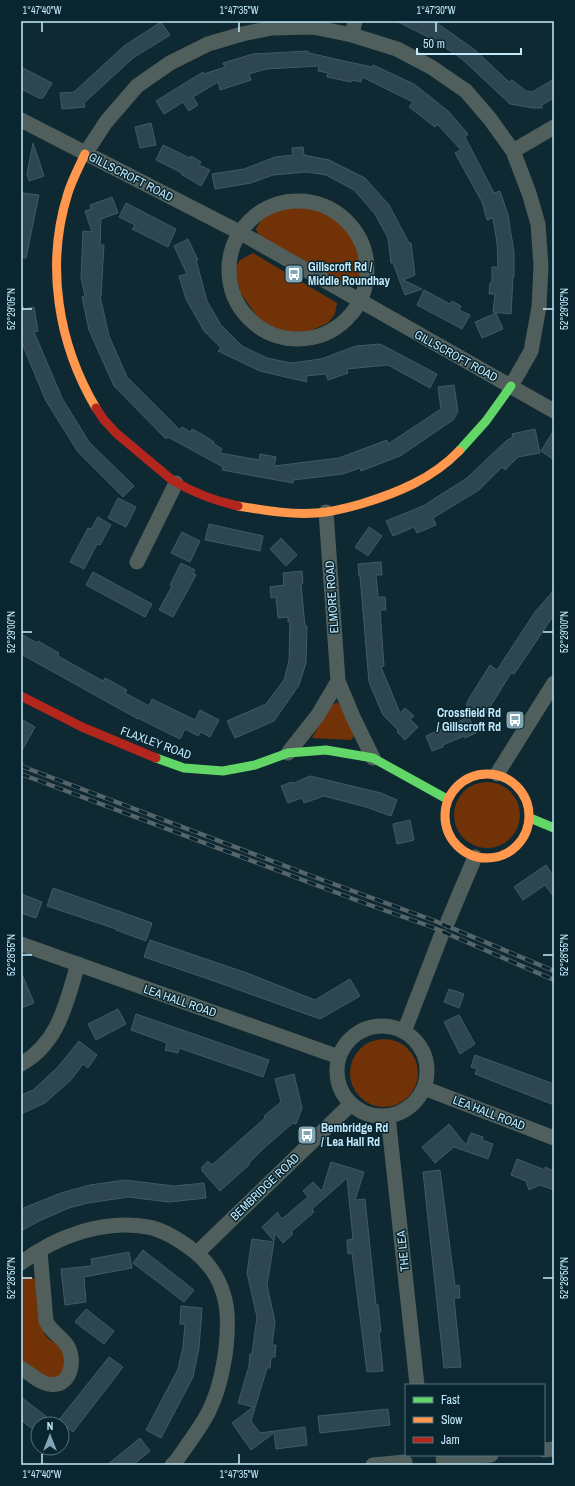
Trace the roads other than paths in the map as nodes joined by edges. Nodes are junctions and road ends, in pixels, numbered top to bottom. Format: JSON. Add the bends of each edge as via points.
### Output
{"nodes":[{"id":1,"x":354,"y":28,"type":"edge"},
{"id":2,"x":21,"y":120,"type":"edge"},
{"id":3,"x":554,"y":127,"type":"edge"},
{"id":4,"x":513,"y":151,"type":"junction"},
{"id":5,"x":85,"y":154,"type":"junction"},
{"id":6,"x":241,"y":233,"type":"junction"},
{"id":7,"x":548,"y":266,"type":"edge"},
{"id":8,"x":358,"y":301,"type":"junction"},
{"id":9,"x":511,"y":386,"type":"junction"},
{"id":10,"x":554,"y":411,"type":"edge"},
{"id":11,"x":176,"y":483,"type":"junction"},
{"id":12,"x":326,"y":512,"type":"junction"},
{"id":13,"x":137,"y":562,"type":"dead end"},
{"id":14,"x":338,"y":681,"type":"junction"},
{"id":15,"x":554,"y":683,"type":"edge"},
{"id":16,"x":21,"y":696,"type":"edge"},
{"id":17,"x":288,"y":753,"type":"junction"},
{"id":18,"x":373,"y":758,"type":"junction"},
{"id":19,"x":497,"y":774,"type":"junction"},
{"id":20,"x":446,"y":799,"type":"junction"},
{"id":21,"x":530,"y":818,"type":"junction"},
{"id":22,"x":554,"y":828,"type":"edge"},
{"id":23,"x":475,"y":857,"type":"junction"},
{"id":24,"x":448,"y":921,"type":"dead end"},
{"id":25,"x":441,"y":936,"type":"dead end"},
{"id":26,"x":21,"y":944,"type":"edge"},
{"id":27,"x":78,"y":964,"type":"junction"},
{"id":28,"x":404,"y":1032,"type":"junction"},
{"id":29,"x":339,"y":1057,"type":"junction"},
{"id":30,"x":21,"y":1064,"type":"edge"},
{"id":31,"x":424,"y":1088,"type":"junction"},
{"id":32,"x":351,"y":1104,"type":"junction"},
{"id":33,"x":388,"y":1116,"type":"junction"},
{"id":34,"x":554,"y":1138,"type":"edge"},
{"id":35,"x":40,"y":1251,"type":"junction"},
{"id":36,"x":197,"y":1253,"type":"junction"},
{"id":37,"x":21,"y":1263,"type":"edge"},
{"id":38,"x":21,"y":1368,"type":"edge"},
{"id":39,"x":417,"y":1384,"type":"edge"},
{"id":40,"x":481,"y":1456,"type":"edge"},
{"id":41,"x":443,"y":1460,"type":"edge"},
{"id":42,"x":405,"y":1461,"type":"edge"},
{"id":43,"x":176,"y":1464,"type":"edge"},
{"id":44,"x":373,"y":1465,"type":"edge"}],
"edges":[{"from":1,"to":4,"type":"street","via":[[430,67],[466,91]]},
{"from":1,"to":5,"type":"street","via":[[272,28],[208,44],[170,64],[137,86],[106,122]]},
{"from":2,"to":5,"type":"street","name":"GILLSCROFT ROAD"},
{"from":3,"to":4,"type":"street"},
{"from":4,"to":7,"type":"street","via":[[529,192]]},
{"from":5,"to":6,"type":"street","name":"GILLSCROFT ROAD"},
{"from":5,"to":11,"type":"street","via":[[66,199],[59,231],[58,292],[63,330],[71,359],[100,414],[121,437]]},
{"from":6,"to":8,"type":"street","name":"GILLSCROFT ROAD"},
{"from":6,"to":8,"type":"street","via":[[254,216],[272,205],[293,199],[312,202],[336,211],[351,222],[362,238],[368,254],[367,276]]},
{"from":6,"to":8,"type":"street","via":[[229,266],[231,282],[239,307],[256,327],[267,334],[289,340],[326,336],[342,323]]},
{"from":7,"to":9,"type":"street","via":[[531,351]]},
{"from":8,"to":9,"type":"street","name":"GILLSCROFT ROAD"},
{"from":9,"to":10,"type":"street","name":"GILLSCROFT ROAD"},
{"from":9,"to":12,"type":"street","via":[[478,432],[458,454],[433,474],[355,505]]},
{"from":11,"to":12,"type":"street","via":[[224,503],[287,512]]},
{"from":11,"to":13,"type":"street"},
{"from":12,"to":14,"type":"street","name":"ELMORE ROAD"},
{"from":14,"to":17,"type":"street","via":[[318,715]]},
{"from":14,"to":18,"type":"street","name":"ELMORE ROAD"},
{"from":15,"to":19,"type":"street"},
{"from":16,"to":17,"type":"street","name":"FLAXLEY ROAD","via":[[82,726],[184,768],[223,771],[255,765]]},
{"from":17,"to":18,"type":"street","name":"FLAXLEY ROAD","via":[[326,750]]},
{"from":18,"to":20,"type":"street","name":"FLAXLEY ROAD"},
{"from":19,"to":20,"type":"street","via":[[482,773],[467,777],[455,786]]},
{"from":19,"to":21,"type":"street","via":[[511,780],[522,792]]},
{"from":20,"to":23,"type":"street","via":[[443,817],[448,834],[459,849]]},
{"from":21,"to":22,"type":"street"},
{"from":21,"to":23,"type":"street","via":[[525,835],[516,847],[504,855]]},
{"from":23,"to":24,"type":"street"},
{"from":25,"to":28,"type":"street"},
{"from":26,"to":27,"type":"street","name":"LEA HALL ROAD"},
{"from":27,"to":29,"type":"street","name":"LEA HALL ROAD"},
{"from":27,"to":30,"type":"street","via":[[61,1019],[34,1057]]},
{"from":28,"to":29,"type":"street","via":[[389,1026],[373,1027],[358,1032],[346,1043]]},
{"from":28,"to":31,"type":"street","via":[[417,1042],[425,1056],[427,1072]]},
{"from":29,"to":32,"type":"street","via":[[336,1074],[340,1090]]},
{"from":31,"to":33,"type":"street","via":[[416,1102],[403,1111]]},
{"from":31,"to":34,"type":"street","name":"LEA HALL ROAD"},
{"from":32,"to":33,"type":"street","via":[[362,1112]]},
{"from":32,"to":36,"type":"street","name":"BEMBRIDGE ROAD"},
{"from":33,"to":39,"type":"street","name":"THE LEA"},
{"from":35,"to":36,"type":"street","via":[[80,1232],[117,1225],[150,1227],[183,1242]]},
{"from":35,"to":37,"type":"street"},
{"from":35,"to":38,"type":"street","via":[[46,1321],[67,1345],[72,1368],[62,1381],[53,1384],[37,1379]]},
{"from":36,"to":43,"type":"street","via":[[216,1275],[225,1299],[225,1349],[220,1382],[214,1399]]},
{"from":40,"to":41,"type":"street"},
{"from":42,"to":44,"type":"street"}]}
